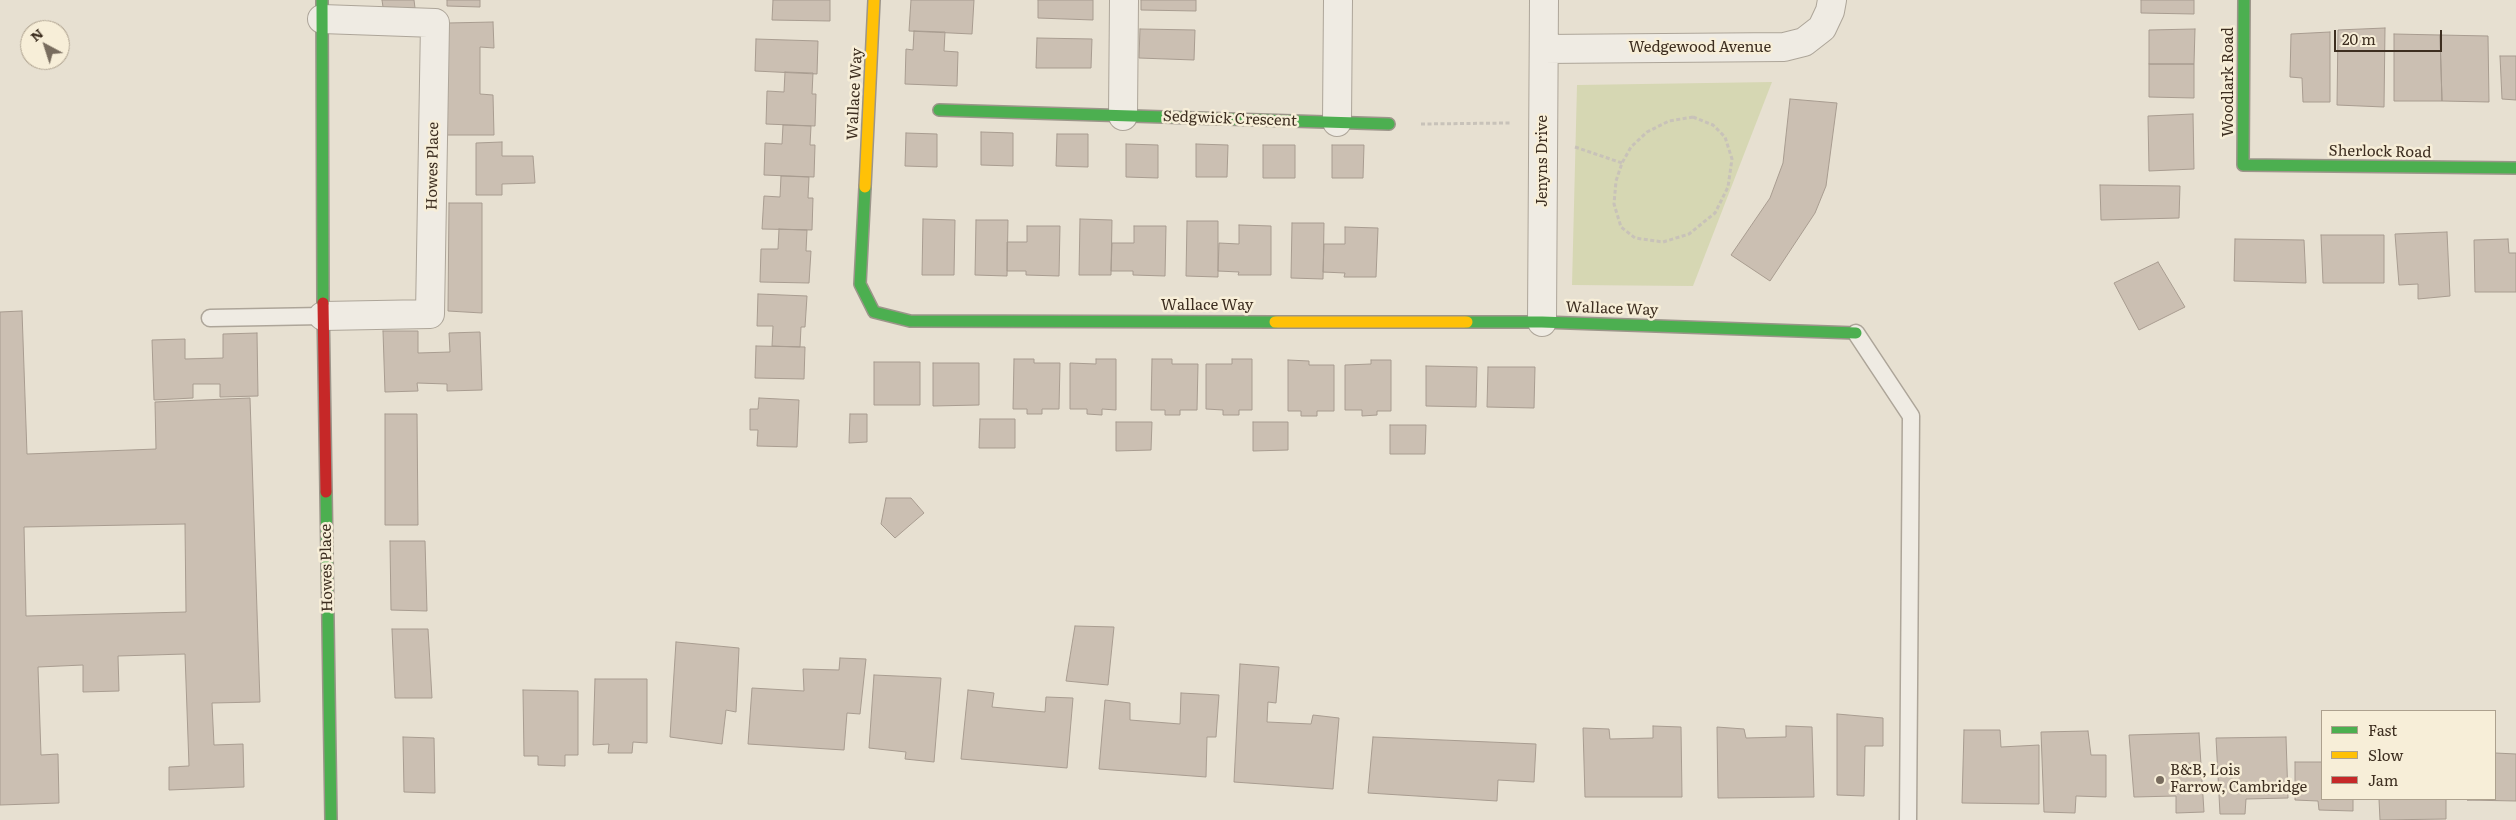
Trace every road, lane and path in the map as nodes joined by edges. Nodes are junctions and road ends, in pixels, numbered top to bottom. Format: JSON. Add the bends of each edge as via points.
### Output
{"nodes":[{"id":1,"x":874,"y":0,"type":"edge"},
{"id":2,"x":1124,"y":0,"type":"edge"},
{"id":3,"x":1338,"y":0,"type":"edge"},
{"id":4,"x":1544,"y":0,"type":"edge"},
{"id":5,"x":1832,"y":0,"type":"edge"},
{"id":6,"x":2244,"y":0,"type":"edge"},
{"id":7,"x":322,"y":10,"type":"edge"},
{"id":8,"x":1544,"y":49,"type":"junction"},
{"id":9,"x":939,"y":110,"type":"dead end"},
{"id":10,"x":1123,"y":116,"type":"junction"},
{"id":11,"x":1337,"y":122,"type":"junction"},
{"id":12,"x":1389,"y":124,"type":"joint"},
{"id":13,"x":1543,"y":130,"type":"junction"},
{"id":14,"x":1622,"y":163,"type":"junction"},
{"id":15,"x":2243,"y":165,"type":"joint"},
{"id":16,"x":2516,"y":168,"type":"edge"},
{"id":17,"x":324,"y":316,"type":"junction"},
{"id":18,"x":210,"y":318,"type":"dead end"},
{"id":19,"x":1542,"y":322,"type":"junction"},
{"id":20,"x":1856,"y":333,"type":"joint"},
{"id":21,"x":331,"y":820,"type":"edge"},
{"id":22,"x":1908,"y":820,"type":"edge"}],
"edges":[{"from":1,"to":19,"type":"street","name":"Wallace Way","via":[[860,284],[874,312],[910,321]]},
{"from":2,"to":10,"type":"street"},
{"from":3,"to":11,"type":"street"},
{"from":4,"to":8,"type":"street","name":"Jenyns Drive"},
{"from":5,"to":8,"type":"street","name":"Wedgewood Avenue","via":[[1822,28],[1804,42],[1784,47]]},
{"from":6,"to":15,"type":"street","name":"Woodlark Road"},
{"from":7,"to":17,"type":"street","name":"Howes Place"},
{"from":7,"to":17,"type":"street","name":"Howes Place","via":[[435,23],[430,314]]},
{"from":8,"to":13,"type":"street","name":"Jenyns Drive"},
{"from":9,"to":10,"type":"street","name":"Sedgwick Crescent"},
{"from":10,"to":11,"type":"street","name":"Sedgwick Crescent"},
{"from":11,"to":12,"type":"street","name":"Sedgwick Crescent"},
{"from":12,"to":13,"type":"path"},
{"from":13,"to":14,"type":"path"},
{"from":13,"to":19,"type":"street","name":"Jenyns Drive"},
{"from":14,"to":14,"type":"path","via":[[1631,147],[1647,132],[1669,121],[1693,117],[1713,125],[1725,137],[1732,159],[1728,187],[1715,213],[1689,234],[1663,242],[1635,238],[1621,227],[1614,204]]},
{"from":15,"to":16,"type":"street","name":"Sherlock Road"},
{"from":17,"to":18,"type":"lane"},
{"from":17,"to":21,"type":"street","name":"Howes Place"},
{"from":19,"to":20,"type":"street","name":"Wallace Way"},
{"from":20,"to":22,"type":"lane","via":[[1912,416]]}]}
